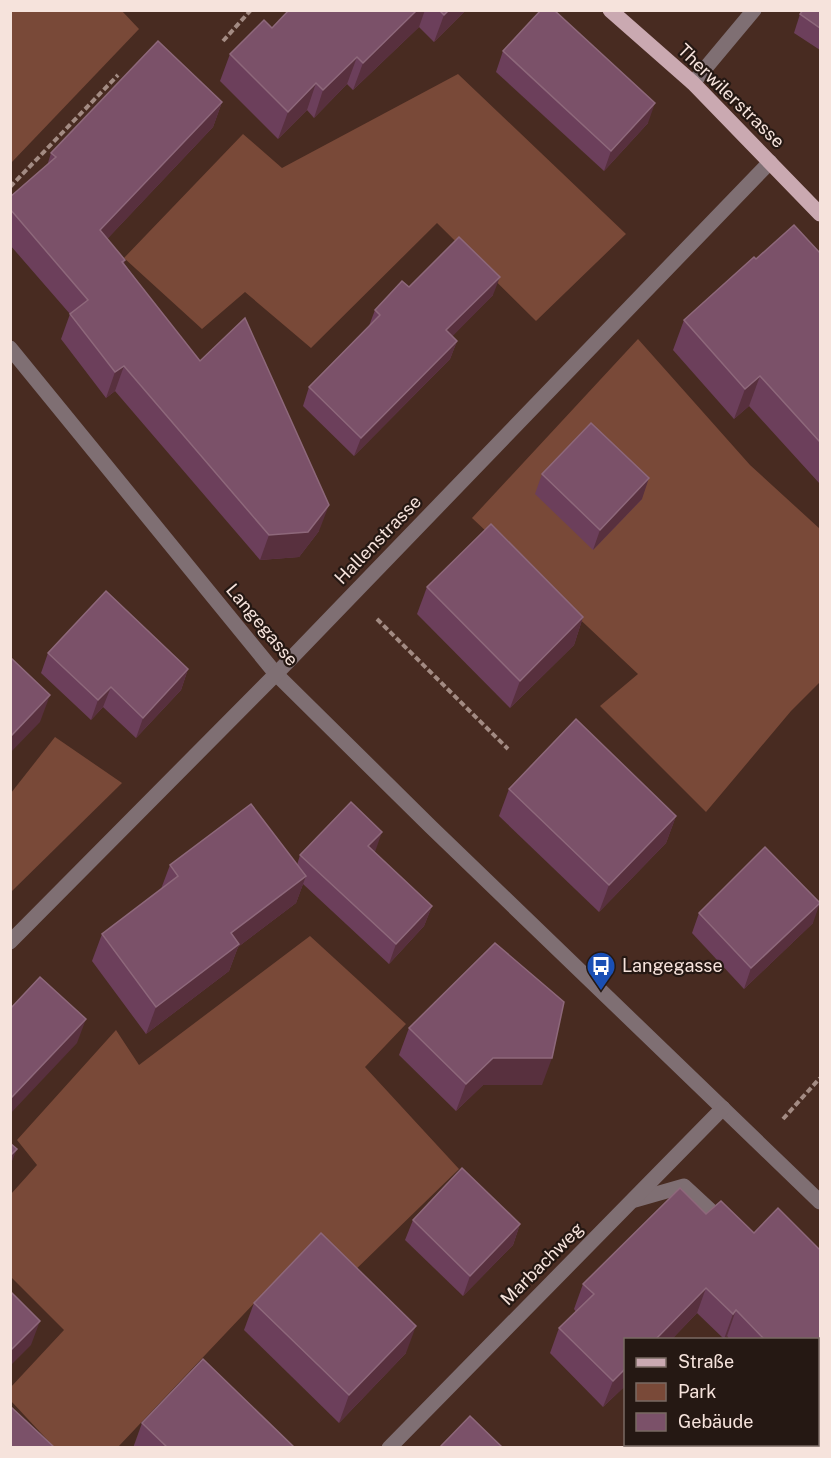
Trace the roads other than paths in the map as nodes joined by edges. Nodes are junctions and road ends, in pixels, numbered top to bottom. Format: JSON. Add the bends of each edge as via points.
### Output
{"nodes":[{"id":1,"x":610,"y":10,"type":"edge"},
{"id":2,"x":754,"y":10,"type":"edge"},
{"id":3,"x":693,"y":83,"type":"junction"},
{"id":4,"x":770,"y":162,"type":"junction"},
{"id":5,"x":820,"y":214,"type":"edge"},
{"id":6,"x":10,"y":348,"type":"edge"},
{"id":7,"x":276,"y":674,"type":"junction"},
{"id":8,"x":10,"y":942,"type":"edge"},
{"id":9,"x":723,"y":1108,"type":"junction"},
{"id":10,"x":632,"y":1201,"type":"junction"},
{"id":11,"x":820,"y":1202,"type":"edge"},
{"id":12,"x":711,"y":1211,"type":"edge"},
{"id":13,"x":389,"y":1448,"type":"edge"}],
"edges":[{"from":1,"to":3,"type":"main road","name":"Therwilerstrasse"},
{"from":2,"to":3,"type":"street"},
{"from":3,"to":4,"type":"main road","name":"Therwilerstrasse"},
{"from":4,"to":5,"type":"main road","name":"Therwilerstrasse"},
{"from":4,"to":7,"type":"street","name":"Hallenstrasse"},
{"from":6,"to":7,"type":"street","name":"Langegasse"},
{"from":7,"to":8,"type":"street","name":"Hallenstrasse"},
{"from":7,"to":9,"type":"street","name":"Langegasse"},
{"from":9,"to":10,"type":"street","name":"Marbachweg"},
{"from":9,"to":11,"type":"street","name":"Langegasse"},
{"from":10,"to":12,"type":"street","via":[[684,1186]]},
{"from":10,"to":13,"type":"street","name":"Marbachweg"}]}
